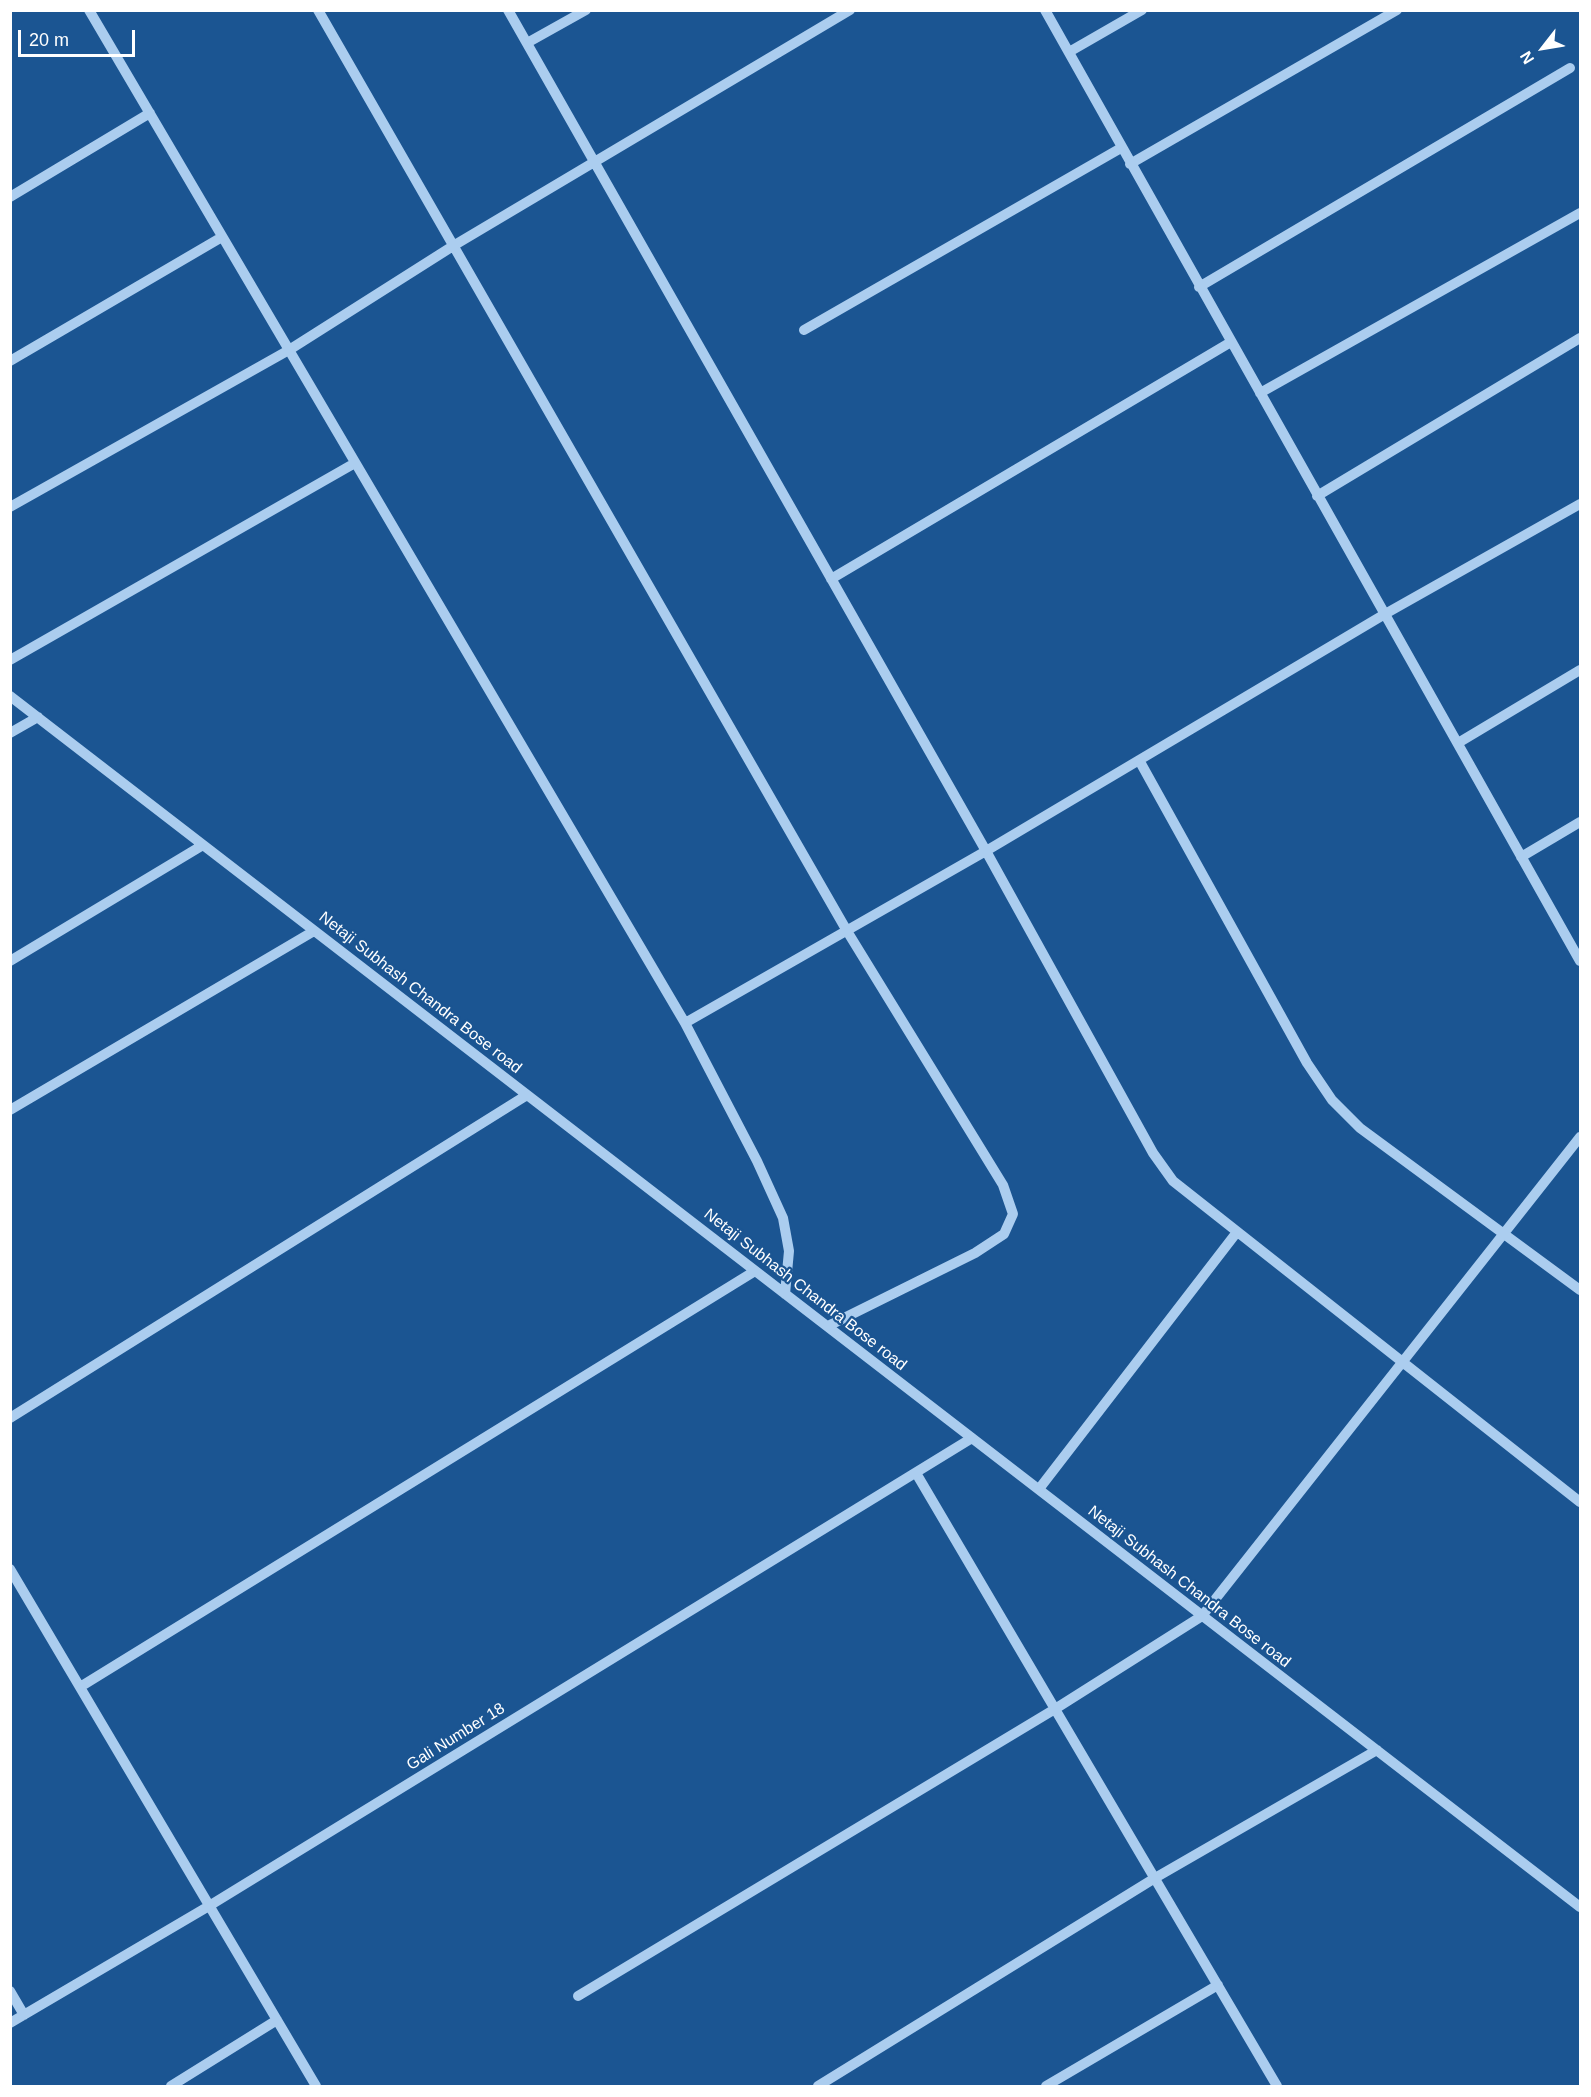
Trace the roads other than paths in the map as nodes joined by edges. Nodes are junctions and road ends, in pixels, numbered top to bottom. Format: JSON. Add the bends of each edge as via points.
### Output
{"nodes":[{"id":1,"x":89,"y":10,"type":"edge"},
{"id":2,"x":318,"y":10,"type":"edge"},
{"id":3,"x":508,"y":10,"type":"edge"},
{"id":4,"x":586,"y":10,"type":"edge"},
{"id":5,"x":850,"y":10,"type":"edge"},
{"id":6,"x":1045,"y":10,"type":"edge"},
{"id":7,"x":1142,"y":10,"type":"edge"},
{"id":8,"x":1397,"y":10,"type":"edge"},
{"id":9,"x":527,"y":43,"type":"junction"},
{"id":10,"x":1069,"y":52,"type":"junction"},
{"id":11,"x":1570,"y":69,"type":"dead end"},
{"id":12,"x":150,"y":113,"type":"junction"},
{"id":13,"x":1121,"y":148,"type":"junction"},
{"id":14,"x":594,"y":162,"type":"junction"},
{"id":15,"x":1130,"y":164,"type":"junction"},
{"id":16,"x":10,"y":197,"type":"edge"},
{"id":17,"x":1581,"y":213,"type":"edge"},
{"id":18,"x":222,"y":237,"type":"junction"},
{"id":19,"x":453,"y":246,"type":"junction"},
{"id":20,"x":1199,"y":287,"type":"junction"},
{"id":21,"x":804,"y":330,"type":"dead end"},
{"id":22,"x":1581,"y":338,"type":"edge"},
{"id":23,"x":1231,"y":342,"type":"junction"},
{"id":24,"x":289,"y":350,"type":"junction"},
{"id":25,"x":10,"y":361,"type":"edge"},
{"id":26,"x":1260,"y":393,"type":"junction"},
{"id":27,"x":355,"y":463,"type":"junction"},
{"id":28,"x":1317,"y":496,"type":"junction"},
{"id":29,"x":1581,"y":504,"type":"edge"},
{"id":30,"x":10,"y":507,"type":"edge"},
{"id":31,"x":831,"y":579,"type":"junction"},
{"id":32,"x":1385,"y":614,"type":"junction"},
{"id":33,"x":10,"y":660,"type":"edge"},
{"id":34,"x":1581,"y":670,"type":"edge"},
{"id":35,"x":10,"y":696,"type":"edge"},
{"id":36,"x":38,"y":717,"type":"junction"},
{"id":37,"x":10,"y":733,"type":"edge"},
{"id":38,"x":1458,"y":743,"type":"junction"},
{"id":39,"x":1139,"y":760,"type":"junction"},
{"id":40,"x":1581,"y":822,"type":"edge"},
{"id":41,"x":203,"y":844,"type":"junction"},
{"id":42,"x":986,"y":851,"type":"junction"},
{"id":43,"x":1521,"y":857,"type":"junction"},
{"id":44,"x":314,"y":930,"type":"junction"},
{"id":45,"x":847,"y":931,"type":"junction"},
{"id":46,"x":10,"y":961,"type":"edge"},
{"id":47,"x":1581,"y":961,"type":"edge"},
{"id":48,"x":685,"y":1023,"type":"junction"},
{"id":49,"x":527,"y":1095,"type":"junction"},
{"id":50,"x":10,"y":1110,"type":"edge"},
{"id":51,"x":1581,"y":1137,"type":"edge"},
{"id":52,"x":1237,"y":1232,"type":"junction"},
{"id":53,"x":1505,"y":1233,"type":"junction"},
{"id":54,"x":755,"y":1271,"type":"junction"},
{"id":55,"x":1581,"y":1290,"type":"edge"},
{"id":56,"x":785,"y":1294,"type":"junction"},
{"id":57,"x":828,"y":1326,"type":"junction"},
{"id":58,"x":1402,"y":1363,"type":"junction"},
{"id":59,"x":10,"y":1418,"type":"edge"},
{"id":60,"x":972,"y":1438,"type":"junction"},
{"id":61,"x":916,"y":1473,"type":"junction"},
{"id":62,"x":1039,"y":1490,"type":"junction"},
{"id":63,"x":1581,"y":1502,"type":"edge"},
{"id":64,"x":10,"y":1569,"type":"edge"},
{"id":65,"x":1202,"y":1616,"type":"junction"},
{"id":66,"x":80,"y":1687,"type":"junction"},
{"id":67,"x":1055,"y":1709,"type":"junction"},
{"id":68,"x":1377,"y":1750,"type":"junction"},
{"id":69,"x":1155,"y":1878,"type":"junction"},
{"id":70,"x":209,"y":1906,"type":"junction"},
{"id":71,"x":1581,"y":1907,"type":"edge"},
{"id":72,"x":1218,"y":1985,"type":"junction"},
{"id":73,"x":10,"y":1991,"type":"edge"},
{"id":74,"x":578,"y":1996,"type":"dead end"},
{"id":75,"x":24,"y":2015,"type":"junction"},
{"id":76,"x":277,"y":2020,"type":"junction"},
{"id":77,"x":10,"y":2023,"type":"edge"},
{"id":78,"x":171,"y":2086,"type":"edge"},
{"id":79,"x":316,"y":2086,"type":"edge"},
{"id":80,"x":818,"y":2086,"type":"edge"},
{"id":81,"x":1046,"y":2086,"type":"edge"},
{"id":82,"x":1277,"y":2086,"type":"edge"}],
"edges":[{"from":1,"to":12,"type":"street"},
{"from":2,"to":19,"type":"street"},
{"from":3,"to":9,"type":"street"},
{"from":4,"to":9,"type":"street"},
{"from":5,"to":14,"type":"street"},
{"from":6,"to":10,"type":"street"},
{"from":7,"to":10,"type":"street"},
{"from":8,"to":15,"type":"street"},
{"from":9,"to":14,"type":"street"},
{"from":10,"to":13,"type":"street"},
{"from":11,"to":20,"type":"street"},
{"from":12,"to":16,"type":"street"},
{"from":12,"to":18,"type":"street"},
{"from":13,"to":15,"type":"street"},
{"from":13,"to":21,"type":"street"},
{"from":14,"to":19,"type":"street"},
{"from":14,"to":31,"type":"street"},
{"from":15,"to":20,"type":"street"},
{"from":17,"to":26,"type":"street"},
{"from":18,"to":24,"type":"street"},
{"from":18,"to":25,"type":"street"},
{"from":19,"to":24,"type":"street"},
{"from":19,"to":45,"type":"street"},
{"from":20,"to":23,"type":"street"},
{"from":22,"to":28,"type":"street"},
{"from":23,"to":26,"type":"street"},
{"from":23,"to":31,"type":"street"},
{"from":24,"to":27,"type":"street"},
{"from":24,"to":30,"type":"street"},
{"from":26,"to":28,"type":"street"},
{"from":27,"to":33,"type":"street"},
{"from":27,"to":48,"type":"street"},
{"from":28,"to":32,"type":"street"},
{"from":29,"to":32,"type":"street"},
{"from":31,"to":42,"type":"street"},
{"from":32,"to":38,"type":"street"},
{"from":32,"to":39,"type":"street"},
{"from":34,"to":38,"type":"street"},
{"from":35,"to":36,"type":"street","name":"Netaji Subhash Chandra Bose road"},
{"from":36,"to":37,"type":"street"},
{"from":36,"to":41,"type":"street","name":"Netaji Subhash Chandra Bose road"},
{"from":38,"to":43,"type":"street"},
{"from":39,"to":42,"type":"street"},
{"from":39,"to":53,"type":"street","via":[[1307,1063],[1332,1100],[1360,1128]]},
{"from":40,"to":43,"type":"street"},
{"from":41,"to":44,"type":"street","name":"Netaji Subhash Chandra Bose road"},
{"from":41,"to":46,"type":"street"},
{"from":42,"to":45,"type":"street"},
{"from":42,"to":52,"type":"street","via":[[1153,1153],[1173,1181]]},
{"from":43,"to":47,"type":"street"},
{"from":44,"to":49,"type":"street","name":"Netaji Subhash Chandra Bose road"},
{"from":44,"to":50,"type":"street"},
{"from":45,"to":48,"type":"street"},
{"from":45,"to":57,"type":"street","via":[[1003,1185],[1013,1214],[1004,1234],[975,1253]]},
{"from":48,"to":56,"type":"street","via":[[783,1218],[789,1251]]},
{"from":49,"to":54,"type":"street","name":"Netaji Subhash Chandra Bose road"},
{"from":49,"to":59,"type":"street"},
{"from":51,"to":53,"type":"street"},
{"from":52,"to":58,"type":"street"},
{"from":52,"to":62,"type":"street"},
{"from":53,"to":55,"type":"street"},
{"from":53,"to":58,"type":"street"},
{"from":54,"to":56,"type":"street","name":"Netaji Subhash Chandra Bose road"},
{"from":54,"to":66,"type":"street"},
{"from":56,"to":57,"type":"street","name":"Netaji Subhash Chandra Bose road"},
{"from":57,"to":60,"type":"street","name":"Netaji Subhash Chandra Bose road"},
{"from":58,"to":63,"type":"street"},
{"from":58,"to":65,"type":"street"},
{"from":60,"to":61,"type":"street","name":"Gali Number 18"},
{"from":60,"to":62,"type":"street","name":"Netaji Subhash Chandra Bose road"},
{"from":61,"to":67,"type":"street"},
{"from":61,"to":70,"type":"street","name":"Gali Number 18"},
{"from":62,"to":65,"type":"street","name":"Netaji Subhash Chandra Bose road"},
{"from":64,"to":66,"type":"street"},
{"from":65,"to":67,"type":"street"},
{"from":65,"to":68,"type":"street","name":"Netaji Subhash Chandra Bose road"},
{"from":66,"to":70,"type":"street"},
{"from":67,"to":69,"type":"street"},
{"from":67,"to":74,"type":"street"},
{"from":68,"to":69,"type":"street"},
{"from":68,"to":71,"type":"street","name":"Netaji Subhash Chandra Bose road"},
{"from":69,"to":72,"type":"street"},
{"from":69,"to":80,"type":"street"},
{"from":70,"to":75,"type":"street","name":"Gali Number 18"},
{"from":70,"to":76,"type":"street"},
{"from":72,"to":81,"type":"street"},
{"from":72,"to":82,"type":"street"},
{"from":73,"to":75,"type":"street"},
{"from":75,"to":77,"type":"street","name":"Gali Number 18"},
{"from":76,"to":78,"type":"street"},
{"from":76,"to":79,"type":"street"}]}
